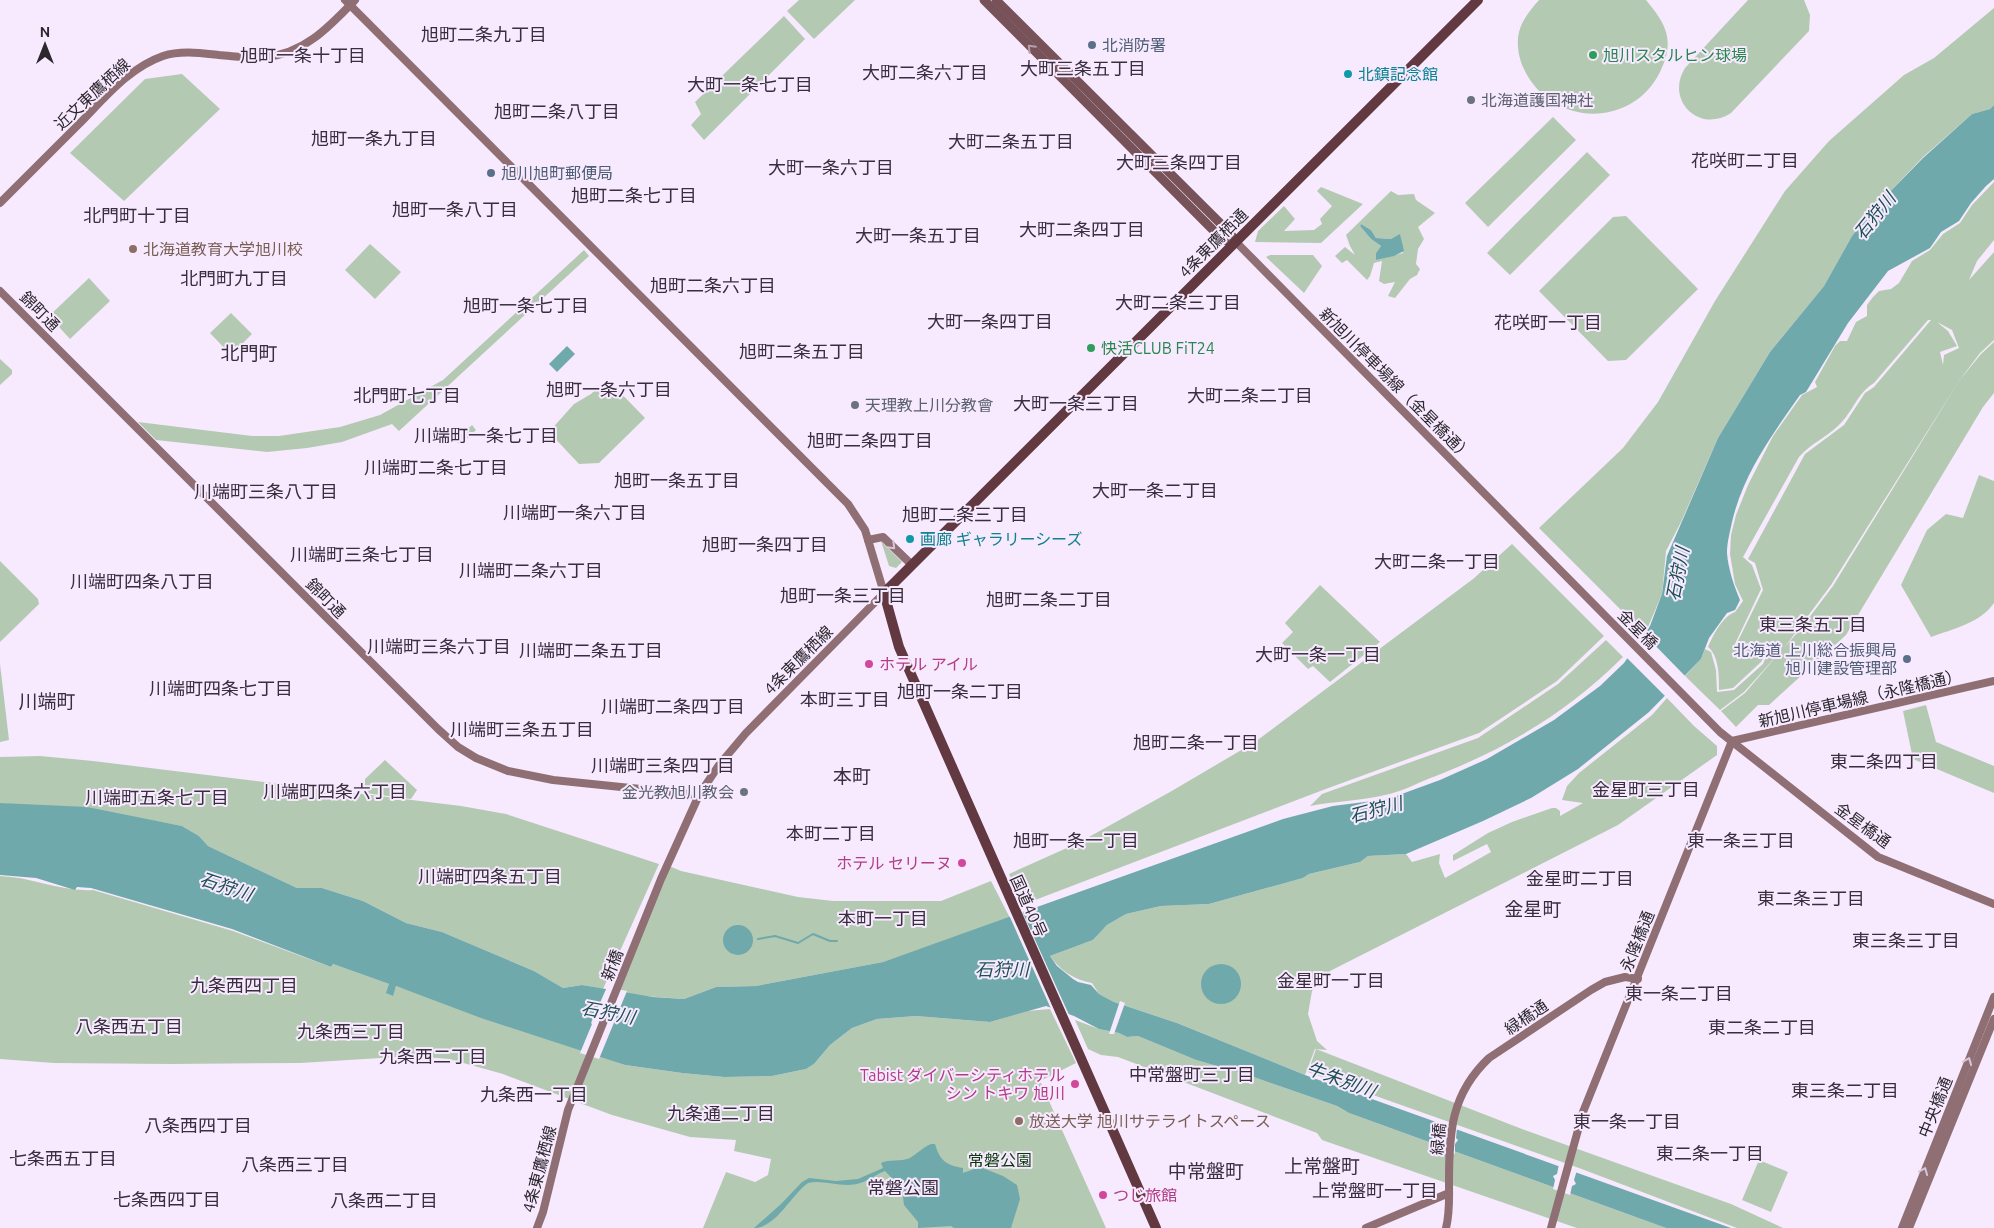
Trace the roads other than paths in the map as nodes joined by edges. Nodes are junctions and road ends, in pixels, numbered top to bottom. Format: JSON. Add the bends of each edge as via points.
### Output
{"nodes":[{"id":1,"x":984,"y":0,"type":"edge"},
{"id":2,"x":996,"y":0,"type":"edge"},
{"id":3,"x":1478,"y":0,"type":"edge"},
{"id":4,"x":350,"y":2,"type":"edge"},
{"id":5,"x":0,"y":203,"type":"edge"},
{"id":6,"x":1236,"y":242,"type":"junction"},
{"id":7,"x":0,"y":291,"type":"edge"},
{"id":8,"x":868,"y":540,"type":"junction"},
{"id":9,"x":1536,"y":546,"type":"joint"},
{"id":10,"x":912,"y":565,"type":"junction"},
{"id":11,"x":884,"y":592,"type":"junction"},
{"id":12,"x":1994,"y":681,"type":"edge"},
{"id":13,"x":1732,"y":741,"type":"junction"},
{"id":14,"x":699,"y":795,"type":"junction"},
{"id":15,"x":661,"y":879,"type":"joint"},
{"id":16,"x":1994,"y":904,"type":"edge"},
{"id":17,"x":1638,"y":979,"type":"junction"},
{"id":18,"x":1994,"y":997,"type":"edge"},
{"id":19,"x":1994,"y":1019,"type":"edge"},
{"id":20,"x":577,"y":1088,"type":"joint"},
{"id":21,"x":1455,"y":1111,"type":"joint"},
{"id":22,"x":1449,"y":1193,"type":"junction"},
{"id":23,"x":537,"y":1228,"type":"edge"},
{"id":24,"x":1156,"y":1228,"type":"edge"},
{"id":25,"x":1366,"y":1228,"type":"edge"},
{"id":26,"x":1446,"y":1228,"type":"edge"},
{"id":27,"x":1551,"y":1228,"type":"edge"},
{"id":28,"x":1902,"y":1228,"type":"edge"},
{"id":29,"x":1909,"y":1228,"type":"edge"}],
"edges":[{"from":6,"to":1,"type":"main road","one_way":true,"via":[[1223,240]]},
{"from":2,"to":6,"type":"main road"},
{"from":3,"to":6,"type":"highway","name":"4条東鷹栖通"},
{"from":4,"to":5,"type":"street","name":"近文東鷹栖線","via":[[312,42],[275,56],[193,52],[164,56],[147,63],[132,72]]},
{"from":4,"to":8,"type":"street","via":[[848,504]]},
{"from":6,"to":9,"type":"street","name":"新旭川停車場線（金星橋通）"},
{"from":6,"to":10,"type":"highway","name":"4条東鷹栖通"},
{"from":7,"to":14,"type":"street","name":"錦町通","via":[[458,747],[486,764],[553,780]]},
{"from":8,"to":10,"type":"street","one_way":true,"via":[[883,537]]},
{"from":8,"to":11,"type":"street"},
{"from":9,"to":13,"type":"street","name":"金星橋"},
{"from":10,"to":11,"type":"highway","name":"4条東鷹栖通"},
{"from":11,"to":14,"type":"street","name":"4条東鷹栖線","via":[[746,733]]},
{"from":11,"to":24,"type":"highway","name":"国道40号","via":[[899,647]]},
{"from":12,"to":13,"type":"street","name":"新旭川停車場線（永隆橋通）"},
{"from":13,"to":16,"type":"street","name":"金星橋通","via":[[1878,858]]},
{"from":13,"to":17,"type":"street","name":"永隆橋通"},
{"from":14,"to":15,"type":"street","name":"4条東鷹栖線"},
{"from":15,"to":20,"type":"street","name":"新橋"},
{"from":17,"to":21,"type":"street","name":"緑橋通","via":[[1625,977],[1606,982],[1489,1058],[1468,1083]]},
{"from":17,"to":27,"type":"street","name":"永隆橋通","via":[[1583,1112]]},
{"from":28,"to":18,"type":"street","name":"中央橋通","one_way":true},
{"from":19,"to":29,"type":"street","name":"中央橋通"},
{"from":20,"to":23,"type":"street","name":"4条東鷹栖線"},
{"from":21,"to":22,"type":"street","name":"緑橋","via":[[1451,1128]]},
{"from":22,"to":25,"type":"street"},
{"from":22,"to":26,"type":"street"}]}
